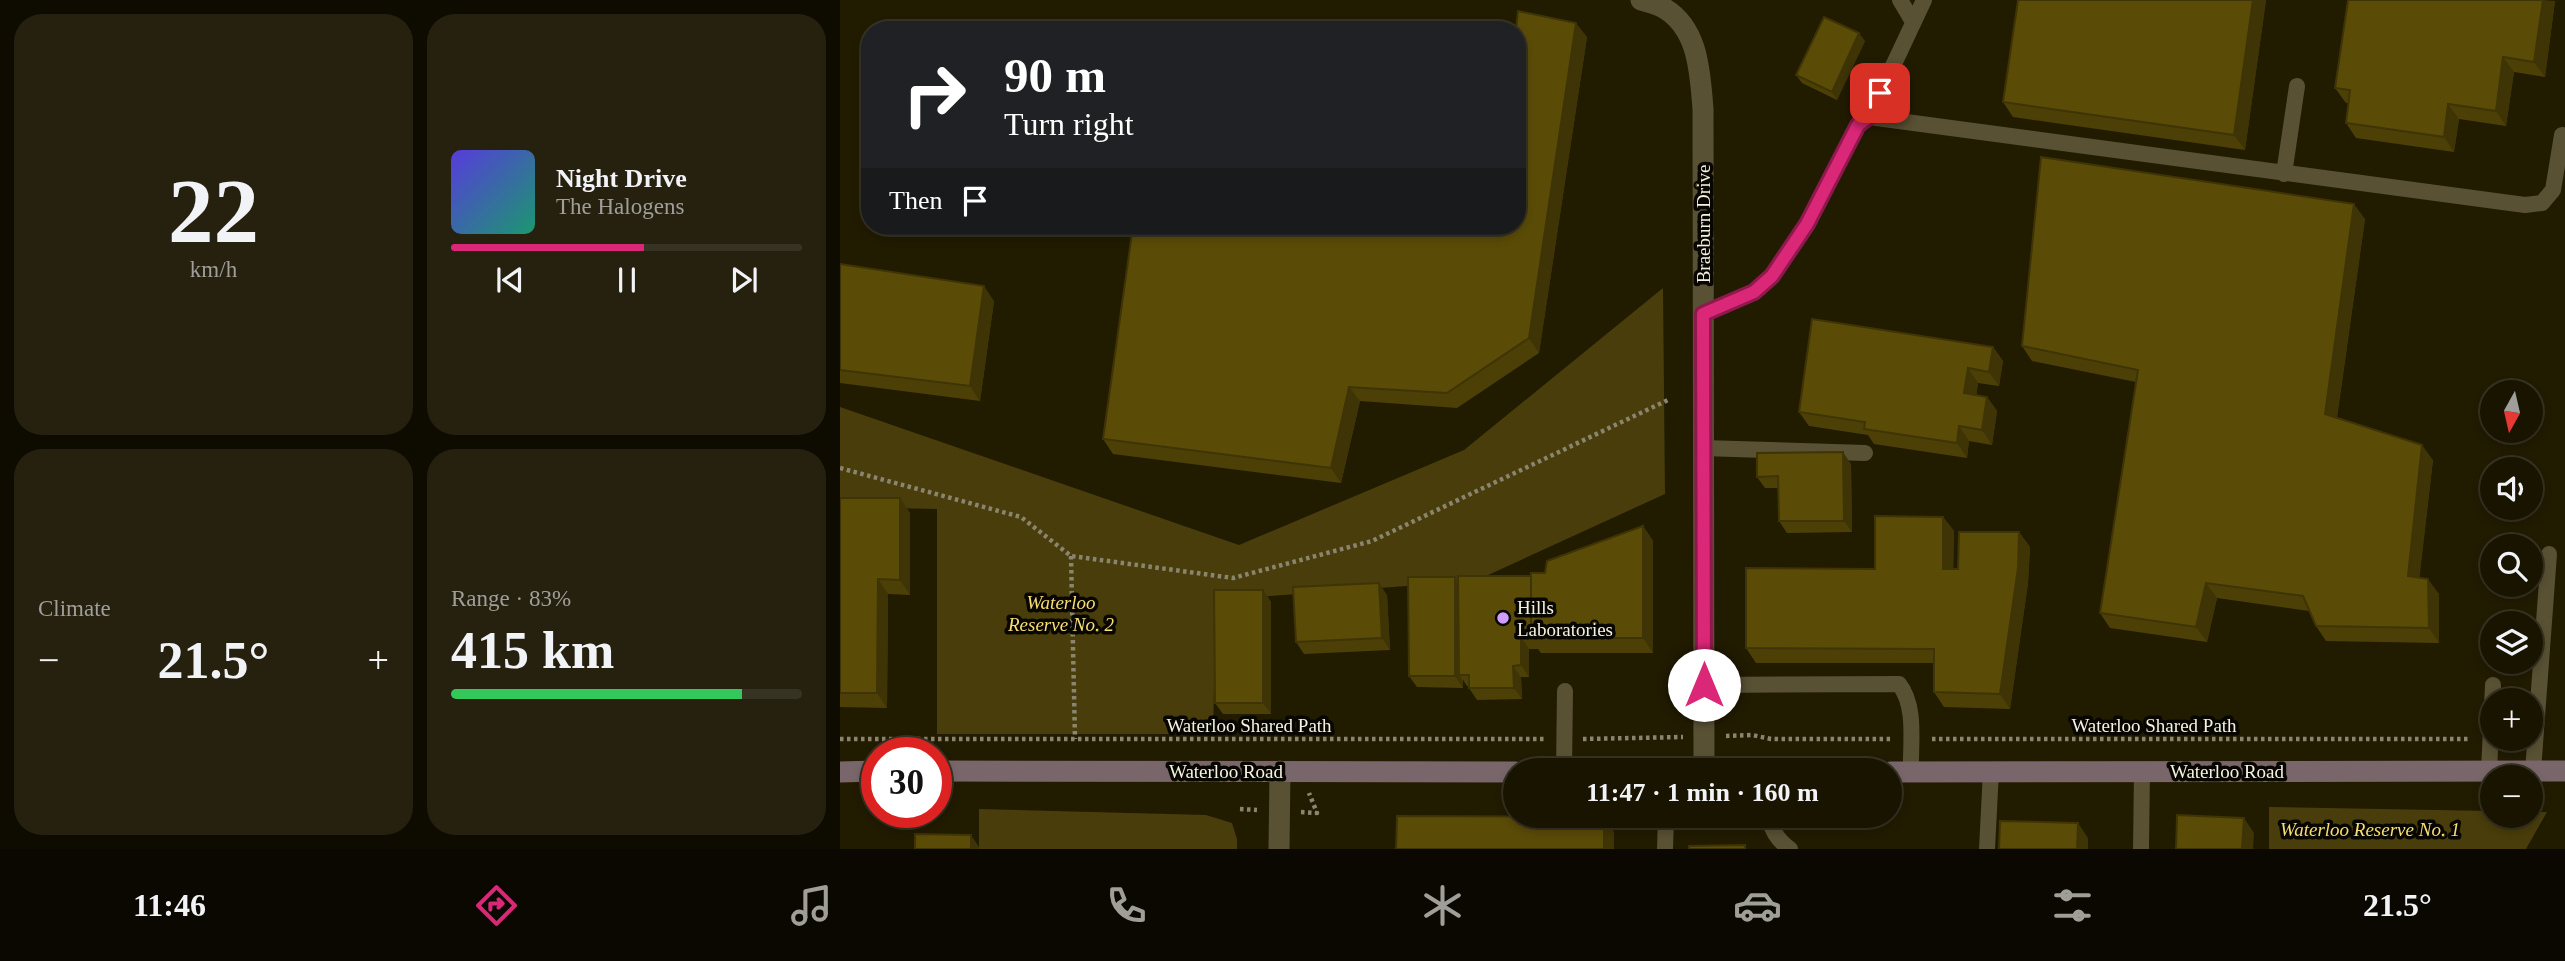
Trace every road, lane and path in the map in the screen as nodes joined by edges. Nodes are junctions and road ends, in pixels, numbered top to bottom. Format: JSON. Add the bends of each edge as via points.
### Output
{"nodes":[{"id":1,"x":1641,"y":0,"type":"edge"},
{"id":2,"x":1899,"y":0,"type":"edge"},
{"id":3,"x":1924,"y":0,"type":"edge"},
{"id":4,"x":1913,"y":22,"type":"junction"},
{"id":5,"x":2297,"y":86,"type":"dead end"},
{"id":6,"x":1869,"y":117,"type":"junction"},
{"id":7,"x":2562,"y":135,"type":"dead end"},
{"id":8,"x":2284,"y":174,"type":"junction"},
{"id":9,"x":1703,"y":314,"type":"junction"},
{"id":10,"x":1670,"y":399,"type":"dead end"},
{"id":11,"x":1703,"y":448,"type":"junction"},
{"id":12,"x":1865,"y":453,"type":"edge"},
{"id":13,"x":840,"y":468,"type":"edge"},
{"id":14,"x":2549,"y":554,"type":"dead end"},
{"id":15,"x":1070,"y":556,"type":"junction"},
{"id":16,"x":1704,"y":685,"type":"junction"},
{"id":17,"x":2493,"y":685,"type":"dead end"},
{"id":18,"x":2493,"y":688,"type":"edge"},
{"id":19,"x":1565,"y":691,"type":"dead end"},
{"id":20,"x":1744,"y":736,"type":"dead end"},
{"id":21,"x":1657,"y":738,"type":"dead end"},
{"id":22,"x":840,"y":739,"type":"edge"},
{"id":23,"x":1075,"y":739,"type":"junction"},
{"id":24,"x":1565,"y":739,"type":"junction"},
{"id":25,"x":1910,"y":739,"type":"junction"},
{"id":26,"x":2480,"y":739,"type":"edge"},
{"id":27,"x":1564,"y":758,"type":"edge"},
{"id":28,"x":1704,"y":758,"type":"edge"},
{"id":29,"x":1902,"y":765,"type":"edge"},
{"id":30,"x":2533,"y":765,"type":"edge"},
{"id":31,"x":952,"y":771,"type":"edge"},
{"id":32,"x":1280,"y":771,"type":"junction"},
{"id":33,"x":1991,"y":771,"type":"junction"},
{"id":34,"x":2142,"y":771,"type":"junction"},
{"id":35,"x":2480,"y":771,"type":"edge"},
{"id":36,"x":2543,"y":771,"type":"edge"},
{"id":37,"x":2565,"y":771,"type":"edge"},
{"id":38,"x":840,"y":772,"type":"edge"},
{"id":39,"x":861,"y":772,"type":"edge"},
{"id":40,"x":1503,"y":772,"type":"edge"},
{"id":41,"x":1902,"y":772,"type":"edge"},
{"id":42,"x":1666,"y":828,"type":"edge"},
{"id":43,"x":1772,"y":828,"type":"edge"},
{"id":44,"x":1279,"y":849,"type":"edge"},
{"id":45,"x":1665,"y":849,"type":"edge"},
{"id":46,"x":1790,"y":849,"type":"edge"},
{"id":47,"x":1987,"y":849,"type":"edge"},
{"id":48,"x":2141,"y":849,"type":"edge"}],
"edges":[{"from":1,"to":9,"type":"street","name":"Braeburn Drive","via":[[1662,7],[1681,23],[1700,68]]},
{"from":2,"to":4,"type":"lane"},
{"from":3,"to":4,"type":"lane"},
{"from":4,"to":6,"type":"lane"},
{"from":5,"to":8,"type":"lane"},
{"from":6,"to":8,"type":"lane"},
{"from":6,"to":9,"type":"lane","via":[[1858,125],[1807,224],[1772,276],[1754,292]]},
{"from":7,"to":8,"type":"lane","via":[[2553,190],[2542,203],[2525,205]]},
{"from":9,"to":11,"type":"street","name":"Braeburn Drive"},
{"from":10,"to":15,"type":"path","via":[[1372,541],[1233,578]]},
{"from":11,"to":12,"type":"lane"},
{"from":11,"to":16,"type":"street","name":"Braeburn Drive"},
{"from":13,"to":15,"type":"path","via":[[1021,517]]},
{"from":14,"to":30,"type":"lane"},
{"from":15,"to":23,"type":"path"},
{"from":16,"to":25,"type":"lane","via":[[1899,684],[1910,713]]},
{"from":16,"to":28,"type":"street","name":"Braeburn Drive"},
{"from":17,"to":18,"type":"lane"},
{"from":19,"to":24,"type":"lane"},
{"from":20,"to":25,"type":"path","name":"Waterloo Shared Path","via":[[1771,740]]},
{"from":21,"to":24,"type":"path","name":"Waterloo Shared Path"},
{"from":22,"to":23,"type":"path","name":"Waterloo Shared Path"},
{"from":23,"to":24,"type":"path","name":"Waterloo Shared Path"},
{"from":24,"to":27,"type":"lane"},
{"from":25,"to":26,"type":"path","name":"Waterloo Shared Path"},
{"from":25,"to":29,"type":"lane"},
{"from":31,"to":32,"type":"street","name":"Waterloo Road"},
{"from":32,"to":40,"type":"street","name":"Waterloo Road"},
{"from":32,"to":44,"type":"street"},
{"from":33,"to":34,"type":"street","name":"Waterloo Road"},
{"from":33,"to":41,"type":"street","name":"Waterloo Road"},
{"from":33,"to":47,"type":"lane"},
{"from":34,"to":35,"type":"street","name":"Waterloo Road"},
{"from":34,"to":48,"type":"lane"},
{"from":36,"to":37,"type":"street","name":"Waterloo Road"},
{"from":38,"to":39,"type":"street"},
{"from":42,"to":45,"type":"lane"},
{"from":43,"to":46,"type":"lane"}]}
